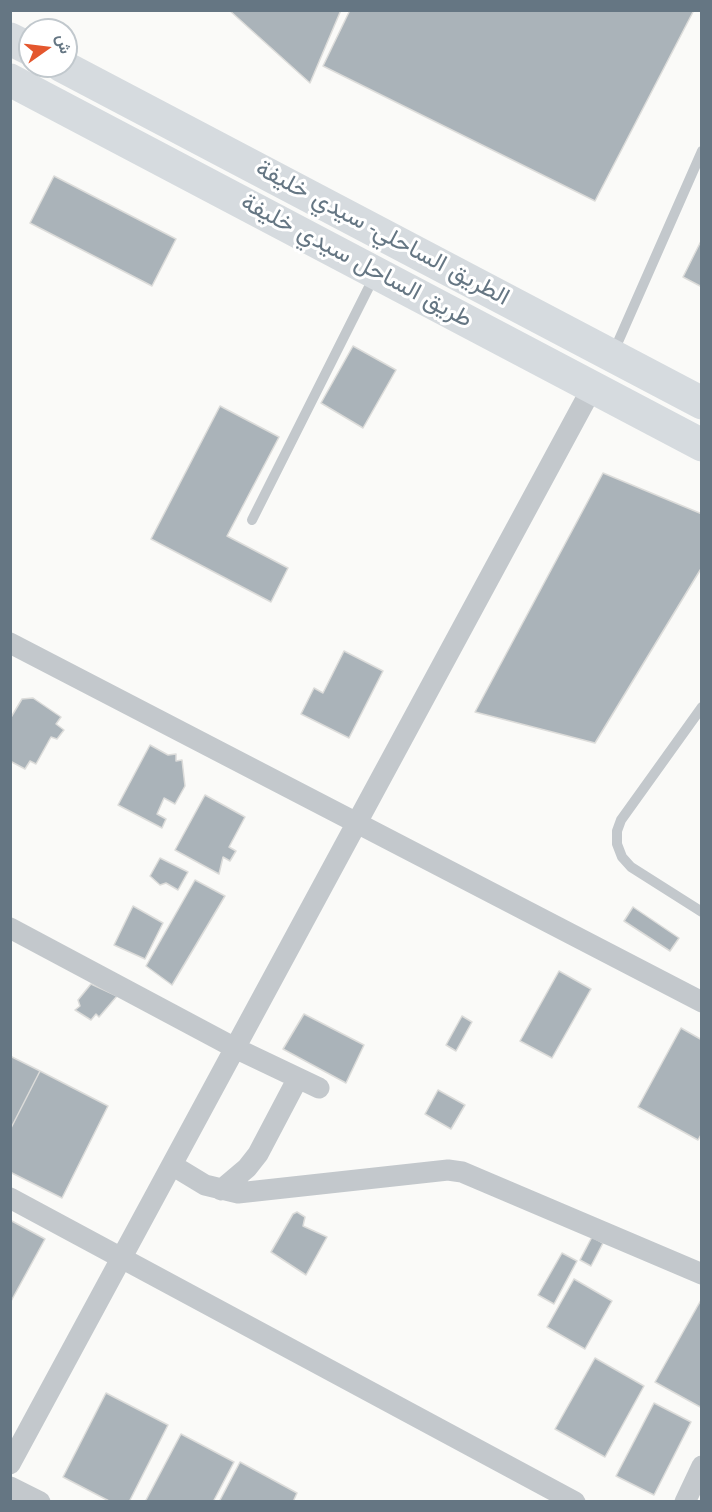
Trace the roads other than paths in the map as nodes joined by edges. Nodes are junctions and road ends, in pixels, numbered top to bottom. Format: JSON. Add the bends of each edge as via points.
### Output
{"nodes":[{"id":1,"x":78,"y":74,"type":"edge"},
{"id":2,"x":10,"y":80,"type":"edge"},
{"id":3,"x":702,"y":151,"type":"edge"},
{"id":4,"x":376,"y":273,"type":"junction"},
{"id":5,"x":612,"y":355,"type":"junction"},
{"id":6,"x":592,"y":388,"type":"junction"},
{"id":7,"x":702,"y":403,"type":"edge"},
{"id":8,"x":702,"y":446,"type":"edge"},
{"id":9,"x":252,"y":520,"type":"dead end"},
{"id":10,"x":10,"y":643,"type":"edge"},
{"id":11,"x":702,"y":707,"type":"edge"},
{"id":12,"x":357,"y":822,"type":"junction"},
{"id":13,"x":702,"y":912,"type":"edge"},
{"id":14,"x":10,"y":928,"type":"edge"},
{"id":15,"x":702,"y":1002,"type":"edge"},
{"id":16,"x":235,"y":1048,"type":"junction"},
{"id":17,"x":298,"y":1078,"type":"junction"},
{"id":18,"x":319,"y":1088,"type":"dead end"},
{"id":19,"x":172,"y":1165,"type":"junction"},
{"id":20,"x":221,"y":1190,"type":"junction"},
{"id":21,"x":10,"y":1198,"type":"edge"},
{"id":22,"x":123,"y":1256,"type":"junction"},
{"id":23,"x":702,"y":1274,"type":"edge"},
{"id":24,"x":10,"y":1464,"type":"edge"},
{"id":25,"x":702,"y":1466,"type":"edge"},
{"id":26,"x":10,"y":1487,"type":"edge"},
{"id":27,"x":39,"y":1502,"type":"edge"},
{"id":28,"x":575,"y":1502,"type":"edge"},
{"id":29,"x":685,"y":1502,"type":"edge"}],
"edges":[{"from":1,"to":5,"type":"highway","name":"الطريق الساحلي- سيدي خليفة"},
{"from":2,"to":4,"type":"highway","name":"طريق الساحل سيدي خليفة"},
{"from":3,"to":5,"type":"lane"},
{"from":4,"to":6,"type":"highway","name":"طريق الساحل سيدي خليفة"},
{"from":4,"to":9,"type":"lane"},
{"from":5,"to":7,"type":"highway","name":"الطريق الساحلي- سيدي خليفة"},
{"from":6,"to":8,"type":"highway","name":"طريق الساحل سيدي خليفة"},
{"from":6,"to":12,"type":"street"},
{"from":10,"to":12,"type":"street"},
{"from":11,"to":13,"type":"lane","via":[[621,820],[617,844],[631,867]]},
{"from":12,"to":15,"type":"street"},
{"from":12,"to":16,"type":"street"},
{"from":14,"to":16,"type":"street"},
{"from":16,"to":17,"type":"street"},
{"from":16,"to":19,"type":"street"},
{"from":17,"to":18,"type":"street"},
{"from":17,"to":20,"type":"street","via":[[258,1154]]},
{"from":19,"to":20,"type":"street"},
{"from":19,"to":22,"type":"street"},
{"from":20,"to":23,"type":"street","via":[[238,1192],[462,1172]]},
{"from":21,"to":22,"type":"street"},
{"from":22,"to":24,"type":"street"},
{"from":22,"to":28,"type":"street"},
{"from":25,"to":29,"type":"street"},
{"from":26,"to":27,"type":"street"}]}
